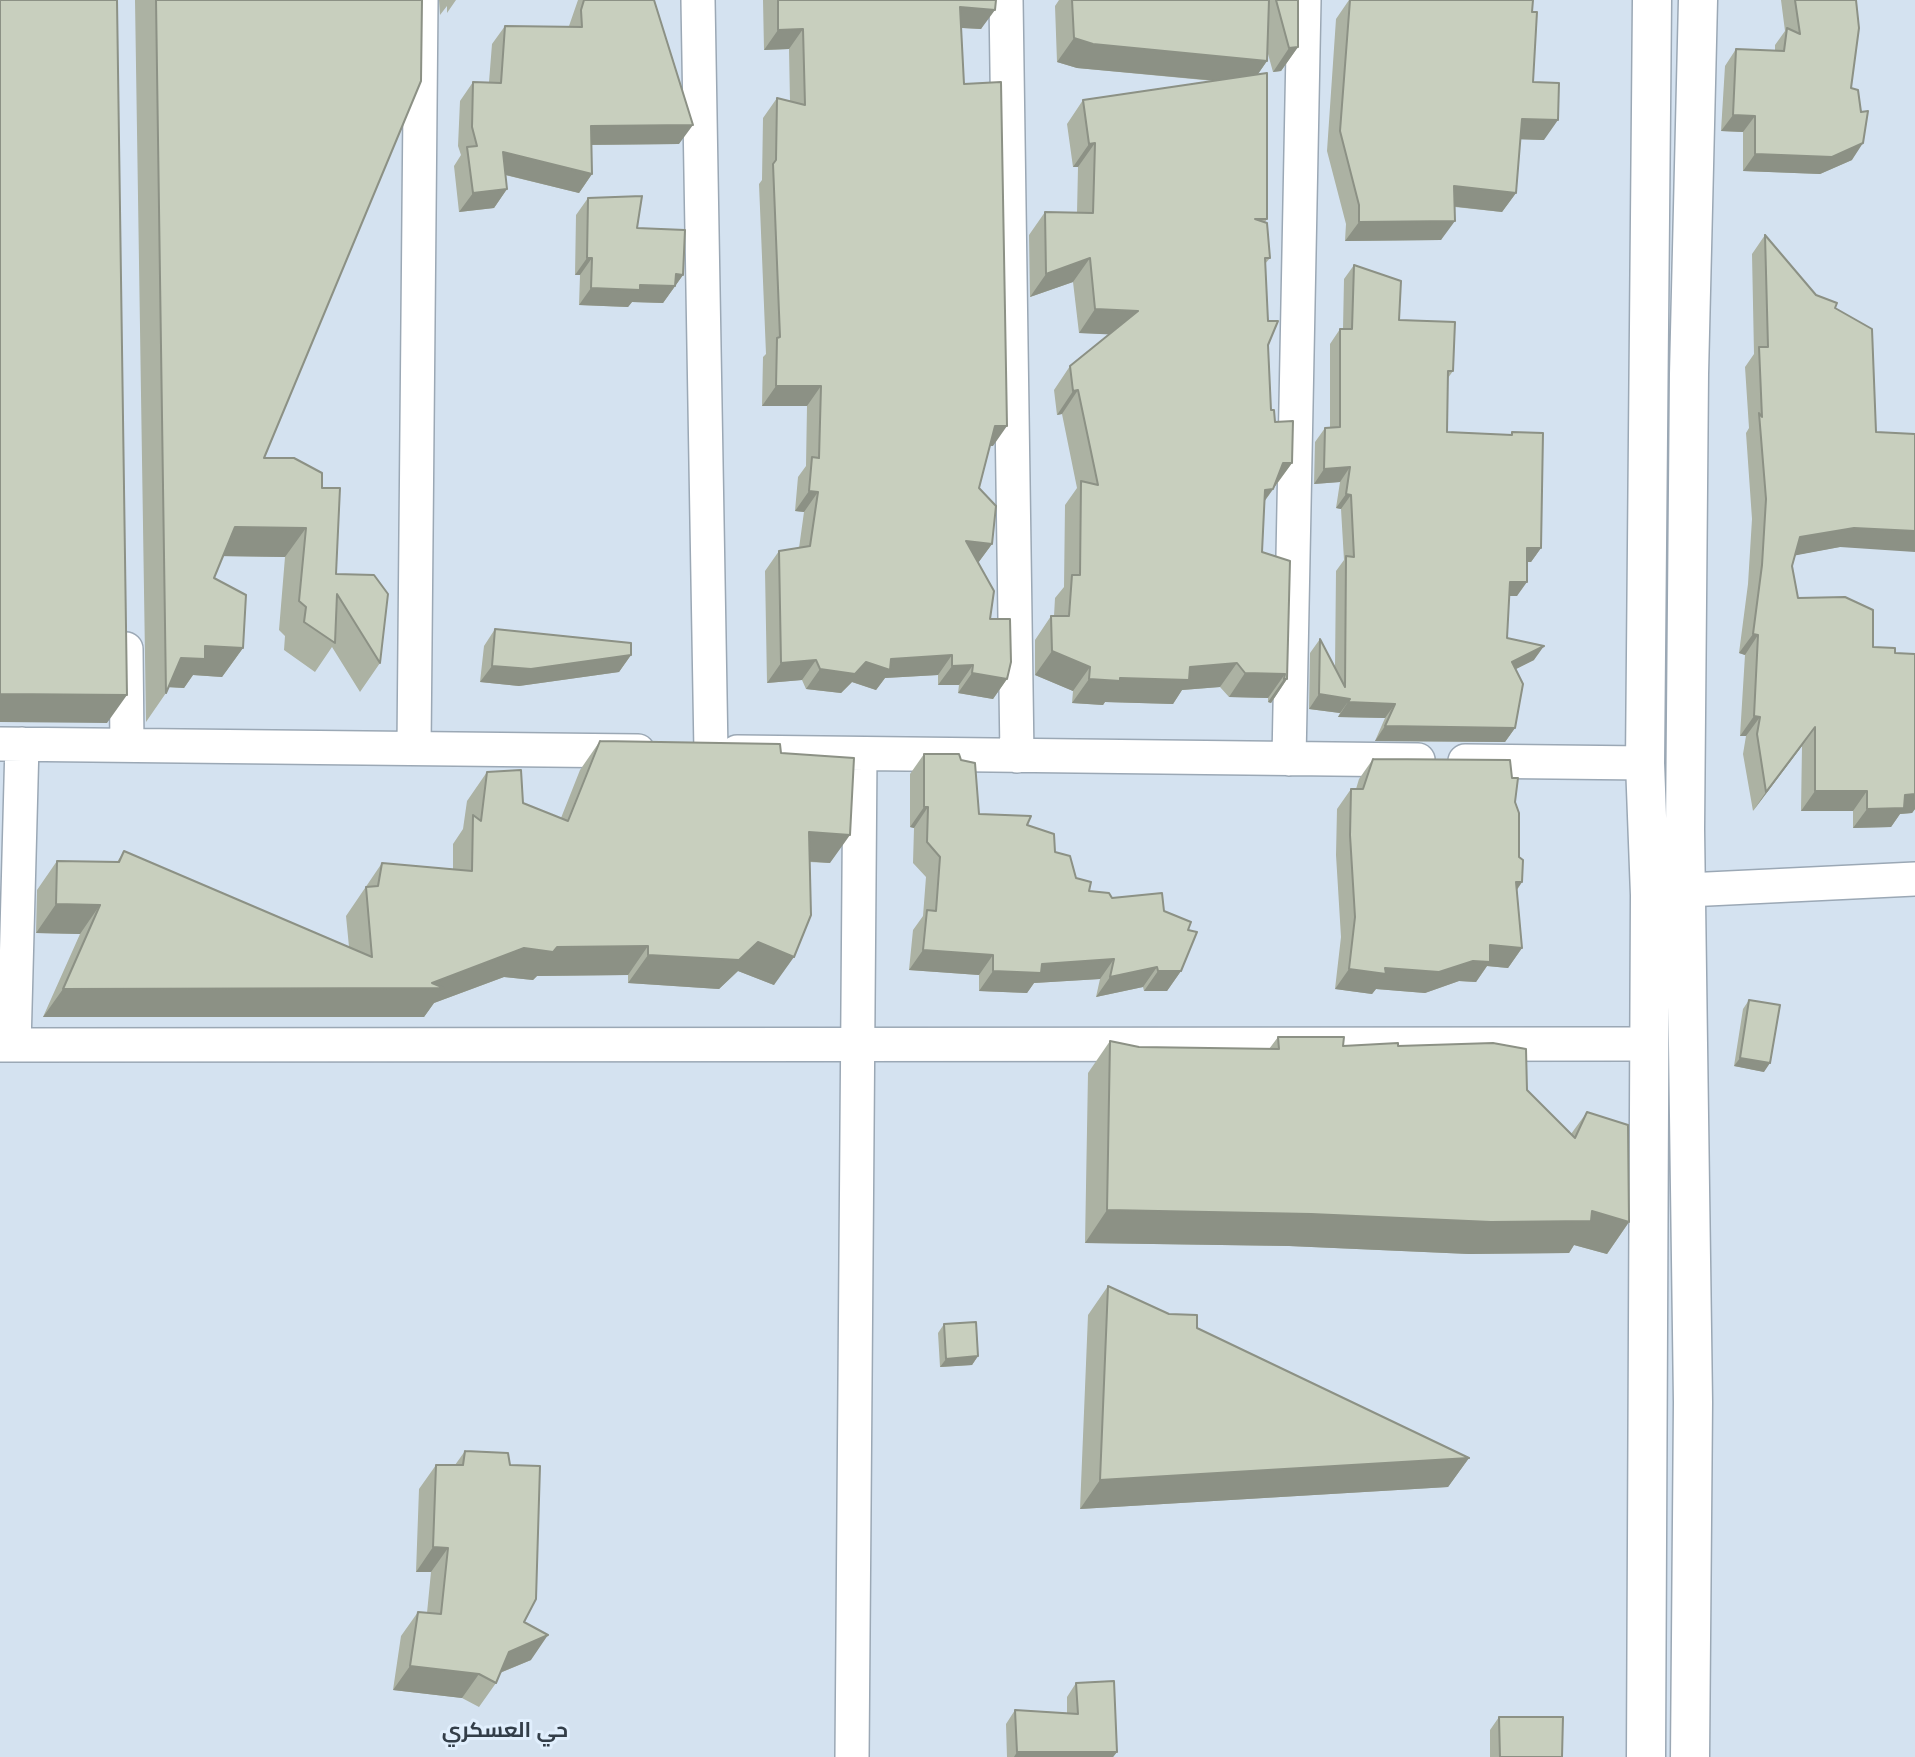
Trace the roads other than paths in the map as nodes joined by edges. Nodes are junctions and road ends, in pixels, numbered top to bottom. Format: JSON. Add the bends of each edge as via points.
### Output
{"nodes":[{"id":1,"x":421,"y":0,"type":"edge"},
{"id":2,"x":698,"y":0,"type":"edge"},
{"id":3,"x":1006,"y":0,"type":"edge"},
{"id":4,"x":1304,"y":0,"type":"edge"},
{"id":5,"x":1652,"y":0,"type":"edge"},
{"id":6,"x":1698,"y":0,"type":"edge"},
{"id":7,"x":1649,"y":366,"type":"junction"},
{"id":8,"x":1689,"y":374,"type":"junction"},
{"id":9,"x":1648,"y":488,"type":"junction"},
{"id":10,"x":1688,"y":495,"type":"junction"},
{"id":11,"x":126,"y":622,"type":"edge"},
{"id":12,"x":11,"y":744,"type":"edge"},
{"id":13,"x":127,"y":745,"type":"junction"},
{"id":14,"x":414,"y":748,"type":"junction"},
{"id":15,"x":689,"y":752,"type":"junction"},
{"id":16,"x":860,"y":754,"type":"junction"},
{"id":17,"x":1017,"y":756,"type":"junction"},
{"id":18,"x":1289,"y":759,"type":"junction"},
{"id":19,"x":1645,"y":763,"type":"junction"},
{"id":20,"x":1915,"y":879,"type":"edge"},
{"id":21,"x":1686,"y":890,"type":"junction"},
{"id":22,"x":858,"y":1043,"type":"junction"},
{"id":23,"x":1649,"y":1044,"type":"junction"},
{"id":24,"x":7,"y":1045,"type":"edge"},
{"id":25,"x":852,"y":1757,"type":"edge"},
{"id":26,"x":1646,"y":1757,"type":"edge"},
{"id":27,"x":1690,"y":1757,"type":"edge"}],
"edges":[{"from":1,"to":14,"type":"street"},
{"from":2,"to":15,"type":"street"},
{"from":3,"to":17,"type":"street"},
{"from":4,"to":18,"type":"street"},
{"from":5,"to":7,"type":"street"},
{"from":6,"to":8,"type":"street"},
{"from":7,"to":8,"type":"street","via":[[1653,377],[1662,383],[1683,382]]},
{"from":7,"to":9,"type":"street"},
{"from":8,"to":10,"type":"street"},
{"from":9,"to":10,"type":"street","via":[[1654,478],[1665,473],[1677,475],[1686,484]]},
{"from":9,"to":19,"type":"street"},
{"from":10,"to":21,"type":"street"},
{"from":11,"to":13,"type":"street"},
{"from":12,"to":13,"type":"street"},
{"from":12,"to":24,"type":"street"},
{"from":13,"to":14,"type":"street"},
{"from":14,"to":15,"type":"street"},
{"from":15,"to":16,"type":"street"},
{"from":16,"to":17,"type":"street"},
{"from":16,"to":22,"type":"street"},
{"from":17,"to":18,"type":"street"},
{"from":18,"to":19,"type":"street"},
{"from":19,"to":23,"type":"street"},
{"from":20,"to":21,"type":"street"},
{"from":21,"to":27,"type":"street","via":[[1693,1402]]},
{"from":22,"to":23,"type":"street"},
{"from":22,"to":24,"type":"street"},
{"from":22,"to":25,"type":"street"},
{"from":23,"to":26,"type":"street"}]}
